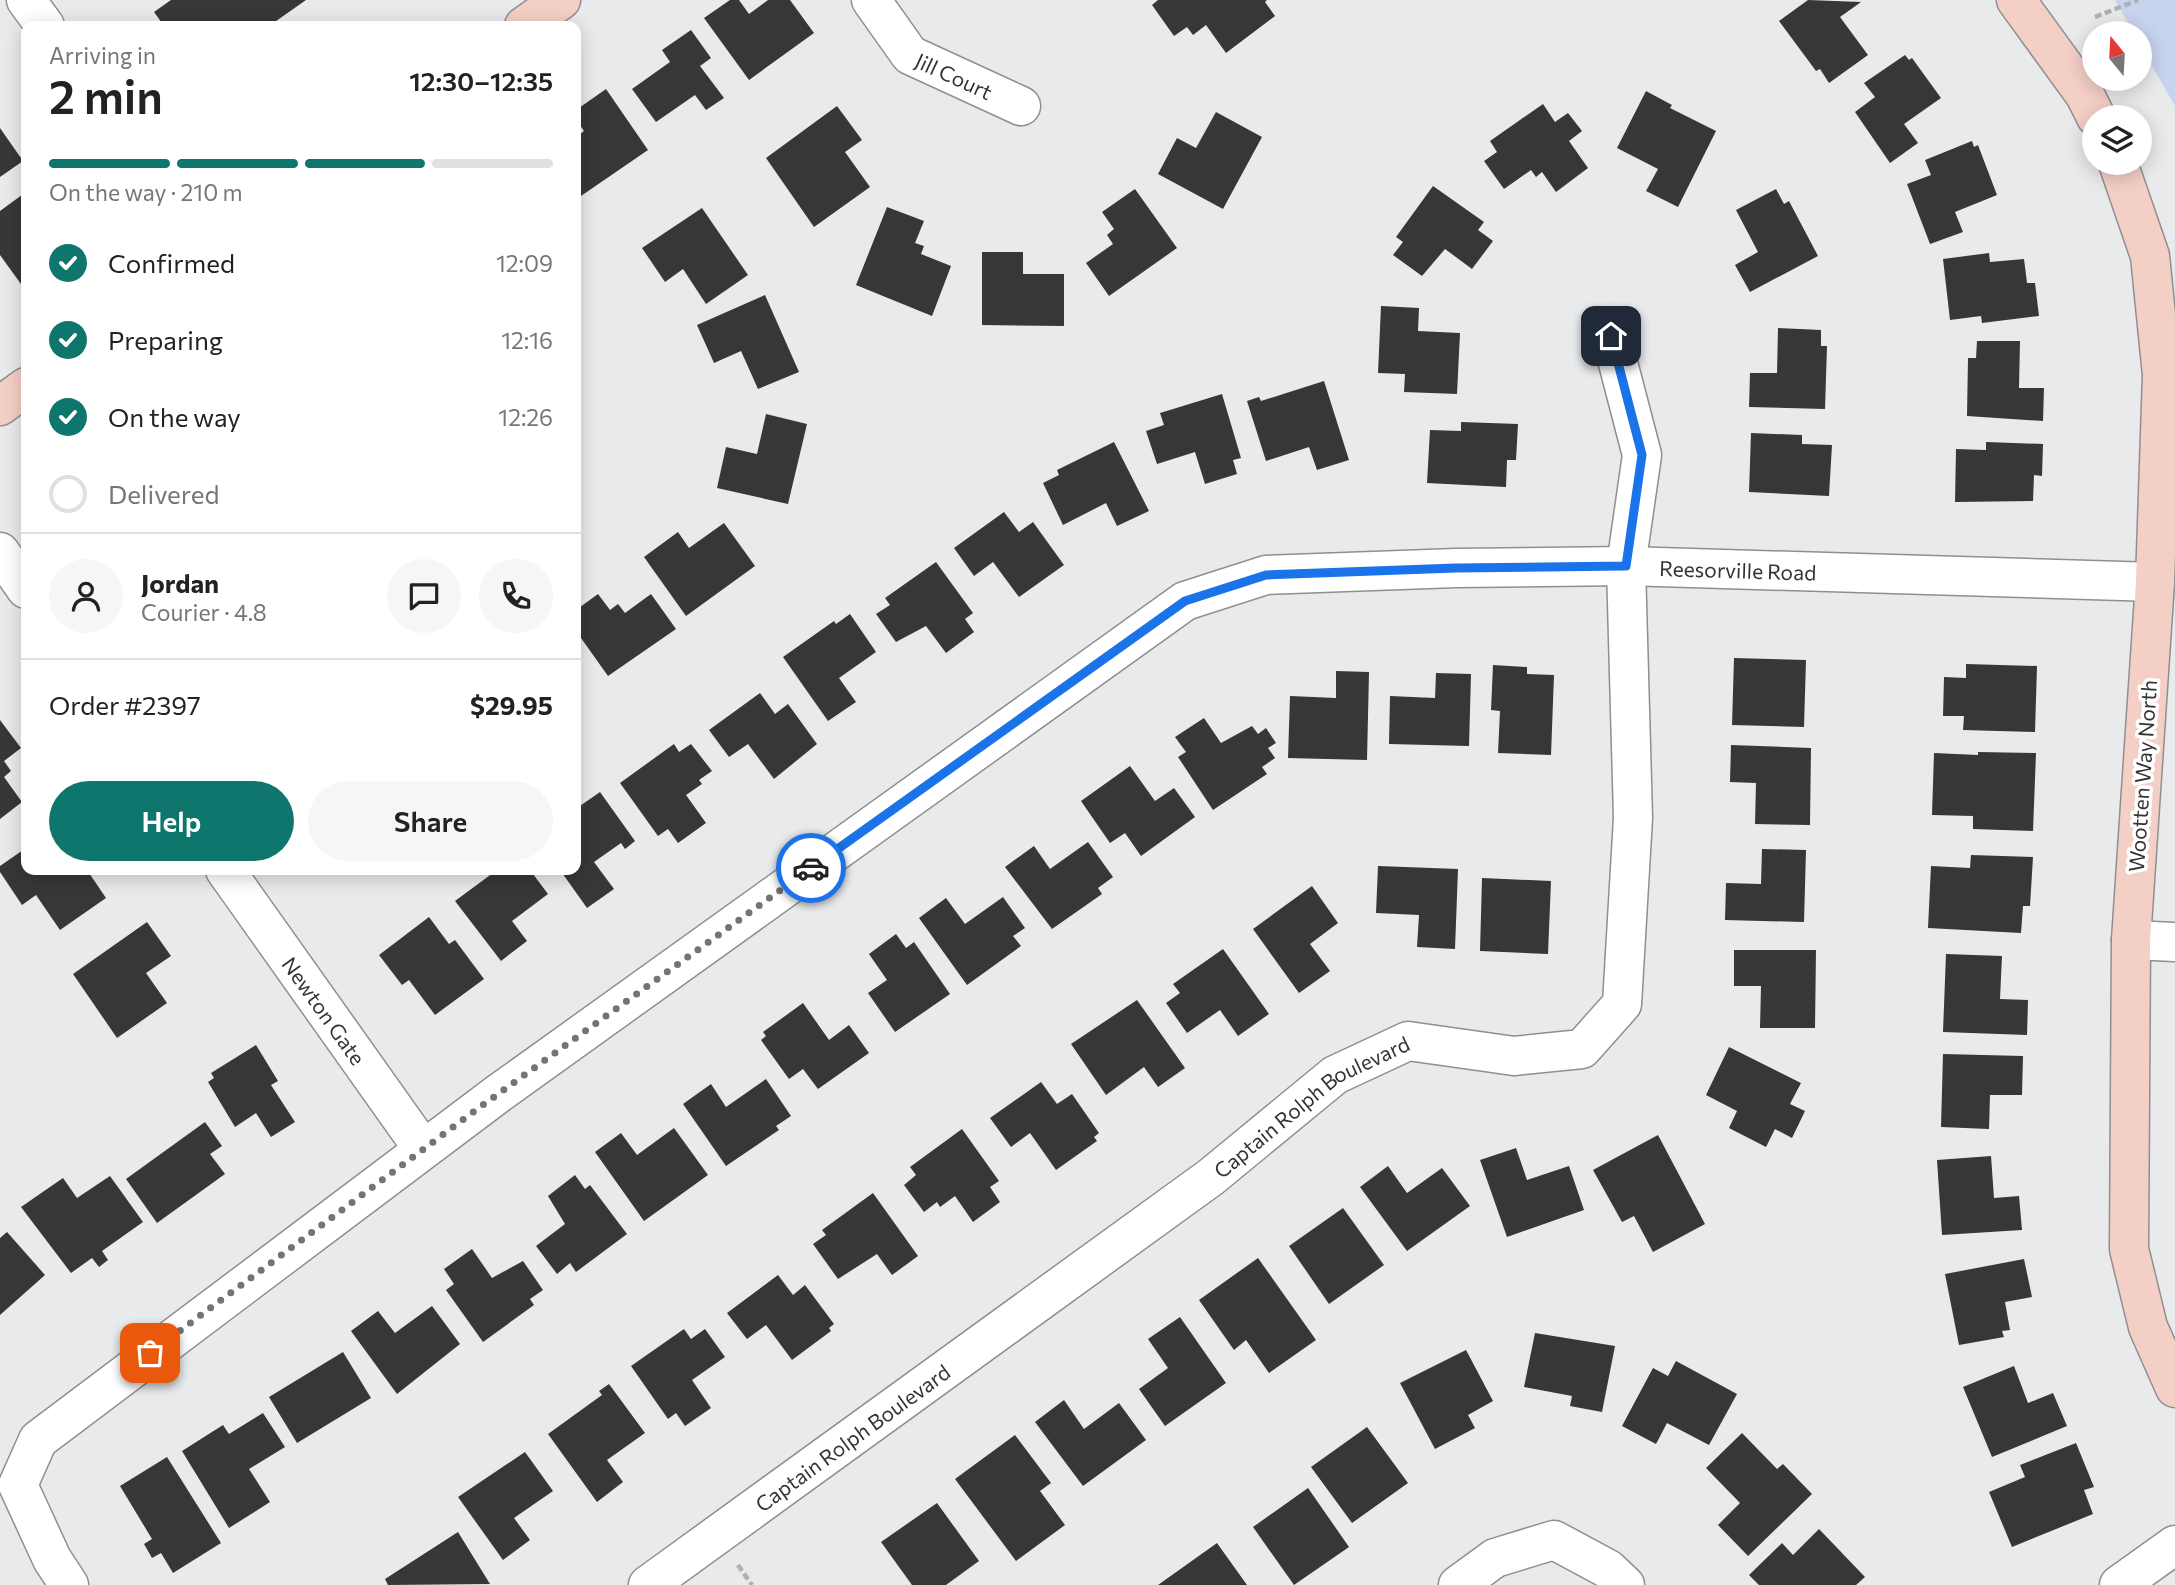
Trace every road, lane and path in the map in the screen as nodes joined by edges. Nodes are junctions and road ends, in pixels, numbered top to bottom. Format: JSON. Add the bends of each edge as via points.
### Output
{"nodes":[{"id":1,"x":26,"y":0,"type":"edge"},
{"id":2,"x":561,"y":0,"type":"edge"},
{"id":3,"x":872,"y":0,"type":"edge"},
{"id":4,"x":2138,"y":0,"type":"edge"},
{"id":5,"x":2026,"y":4,"type":"edge"},
{"id":6,"x":2095,"y":17,"type":"dead end"},
{"id":7,"x":41,"y":21,"type":"edge"},
{"id":8,"x":531,"y":21,"type":"edge"},
{"id":9,"x":2090,"y":105,"type":"edge"},
{"id":10,"x":1021,"y":106,"type":"dead end"},
{"id":11,"x":2122,"y":175,"type":"edge"},
{"id":12,"x":1611,"y":336,"type":"dead end"},
{"id":13,"x":21,"y":391,"type":"edge"},
{"id":14,"x":0,"y":406,"type":"edge"},
{"id":15,"x":2166,"y":488,"type":"edge"},
{"id":16,"x":0,"y":552,"type":"edge"},
{"id":17,"x":1626,"y":566,"type":"junction"},
{"id":18,"x":21,"y":582,"type":"edge"},
{"id":19,"x":2155,"y":582,"type":"junction"},
{"id":20,"x":229,"y":875,"type":"edge"},
{"id":21,"x":2131,"y":940,"type":"junction"},
{"id":22,"x":2175,"y":942,"type":"edge"},
{"id":23,"x":423,"y":1149,"type":"junction"},
{"id":24,"x":2175,"y":1388,"type":"edge"},
{"id":25,"x":2175,"y":1545,"type":"edge"},
{"id":26,"x":69,"y":1585,"type":"edge"},
{"id":27,"x":649,"y":1585,"type":"edge"},
{"id":28,"x":1458,"y":1585,"type":"edge"},
{"id":29,"x":1625,"y":1585,"type":"edge"},
{"id":30,"x":2119,"y":1585,"type":"edge"}],
"edges":[{"from":1,"to":7,"type":"street"},
{"from":2,"to":8,"type":"street"},
{"from":3,"to":10,"type":"street","name":"Jill Court","via":[[910,55]]},
{"from":4,"to":6,"type":"path"},
{"from":5,"to":9,"type":"street"},
{"from":11,"to":15,"type":"street","name":"Wootten Way North","via":[[2150,256],[2162,375]]},
{"from":12,"to":17,"type":"street","name":"Captain Rolph Boulevard","via":[[1642,455]]},
{"from":13,"to":14,"type":"street"},
{"from":15,"to":19,"type":"street","name":"Wootten Way North"},
{"from":16,"to":18,"type":"street"},
{"from":17,"to":19,"type":"street","name":"Reesorville Road"},
{"from":17,"to":23,"type":"street","name":"Reesorville Road","via":[[1266,575],[1185,601]]},
{"from":17,"to":27,"type":"street","name":"Captain Rolph Boulevard","via":[[1633,818],[1622,1004],[1583,1049],[1514,1056],[1408,1041],[1335,1075],[1211,1177]]},
{"from":19,"to":21,"type":"street","name":"Wootten Way North"},
{"from":20,"to":23,"type":"street","name":"Newton Gate"},
{"from":21,"to":22,"type":"street"},
{"from":21,"to":24,"type":"street","name":"Wootten Way North","via":[[2129,1249],[2148,1327]]},
{"from":23,"to":26,"type":"street","name":"Reesorville Road","via":[[38,1440],[18,1485]]},
{"from":25,"to":30,"type":"street"},
{"from":28,"to":29,"type":"street","via":[[1495,1558],[1554,1540],[1608,1569]]}]}
